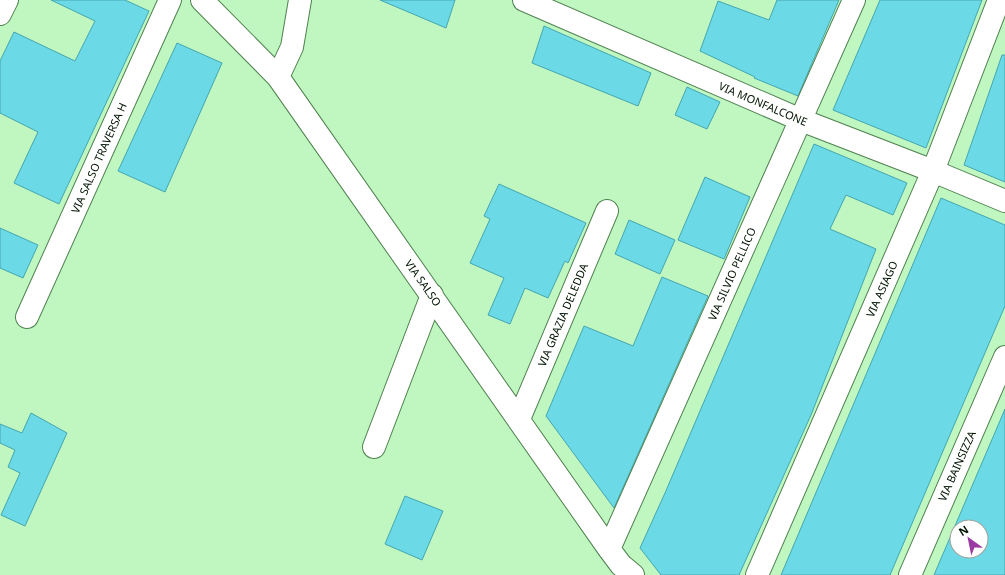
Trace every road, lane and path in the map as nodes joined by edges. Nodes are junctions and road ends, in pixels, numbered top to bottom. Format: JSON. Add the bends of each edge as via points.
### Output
{"nodes":[{"id":1,"x":7,"y":0,"type":"edge"},
{"id":2,"x":170,"y":0,"type":"edge"},
{"id":3,"x":202,"y":0,"type":"edge"},
{"id":4,"x":300,"y":0,"type":"edge"},
{"id":5,"x":524,"y":0,"type":"edge"},
{"id":6,"x":854,"y":0,"type":"edge"},
{"id":7,"x":999,"y":0,"type":"edge"},
{"id":8,"x":0,"y":14,"type":"edge"},
{"id":9,"x":278,"y":78,"type":"junction"},
{"id":10,"x":801,"y":120,"type":"junction"},
{"id":11,"x":933,"y":171,"type":"junction"},
{"id":12,"x":1005,"y":201,"type":"edge"},
{"id":13,"x":607,"y":211,"type":"dead end"},
{"id":14,"x":432,"y":295,"type":"junction"},
{"id":15,"x":27,"y":316,"type":"dead end"},
{"id":16,"x":1005,"y":356,"type":"edge"},
{"id":17,"x":519,"y":419,"type":"junction"},
{"id":18,"x":374,"y":447,"type":"dead end"},
{"id":19,"x":610,"y":549,"type":"junction"},
{"id":20,"x":633,"y":575,"type":"edge"},
{"id":21,"x":757,"y":575,"type":"edge"},
{"id":22,"x":910,"y":575,"type":"edge"}],
"edges":[{"from":1,"to":8,"type":"street"},
{"from":2,"to":15,"type":"street","name":"VIA SALSO TRAVERSA H"},
{"from":3,"to":9,"type":"street","name":"VIA SALSO"},
{"from":4,"to":9,"type":"street","via":[[292,48]]},
{"from":5,"to":10,"type":"street","name":"VIA MONFALCONE"},
{"from":6,"to":10,"type":"street","name":"VIA SILVIO PELLICO"},
{"from":7,"to":11,"type":"street","name":"VIA ASIAGO"},
{"from":9,"to":14,"type":"street","name":"VIA SALSO"},
{"from":10,"to":11,"type":"street","name":"VIA MONFALCONE"},
{"from":10,"to":19,"type":"street","name":"VIA SILVIO PELLICO"},
{"from":11,"to":12,"type":"street","name":"VIA MONFALCONE"},
{"from":11,"to":21,"type":"street","name":"VIA ASIAGO"},
{"from":13,"to":17,"type":"street","name":"VIA GRAZIA DELEDDA"},
{"from":14,"to":17,"type":"street","name":"VIA SALSO"},
{"from":14,"to":18,"type":"street"},
{"from":16,"to":22,"type":"street","name":"VIA BAINSIZZA"},
{"from":17,"to":19,"type":"street","name":"VIA SALSO"},
{"from":19,"to":20,"type":"street","name":"VIA SALSO","via":[[621,565]]}]}
